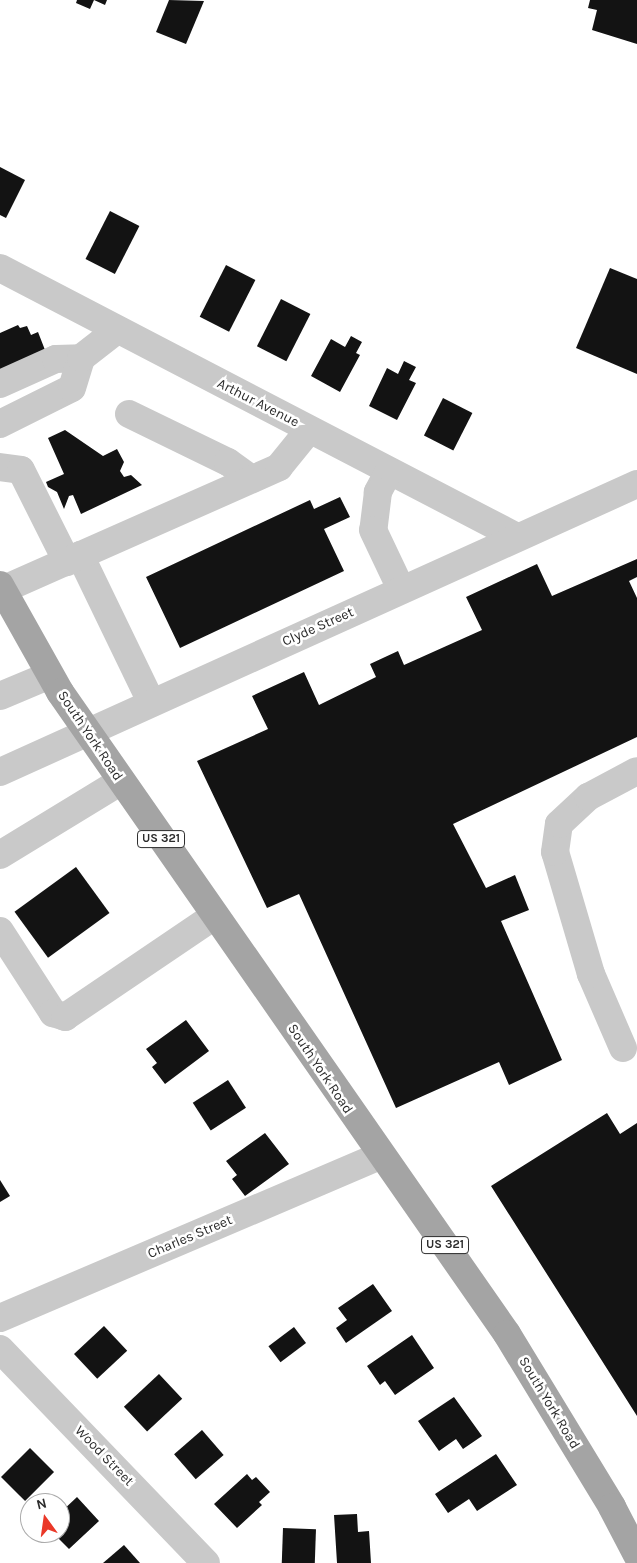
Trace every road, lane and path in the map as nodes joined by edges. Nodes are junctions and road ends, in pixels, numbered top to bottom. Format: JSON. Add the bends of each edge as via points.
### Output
{"nodes":[{"id":1,"x":1,"y":271,"type":"edge"},
{"id":2,"x":117,"y":330,"type":"junction"},
{"id":3,"x":81,"y":358,"type":"junction"},
{"id":4,"x":0,"y":384,"type":"edge"},
{"id":5,"x":129,"y":414,"type":"dead end"},
{"id":6,"x":0,"y":424,"type":"edge"},
{"id":7,"x":309,"y":430,"type":"junction"},
{"id":8,"x":0,"y":467,"type":"edge"},
{"id":9,"x":389,"y":471,"type":"junction"},
{"id":10,"x":251,"y":479,"type":"junction"},
{"id":11,"x":637,"y":484,"type":"edge"},
{"id":12,"x":517,"y":537,"type":"junction"},
{"id":13,"x":73,"y":558,"type":"junction"},
{"id":14,"x":1,"y":588,"type":"edge"},
{"id":15,"x":402,"y":589,"type":"junction"},
{"id":16,"x":8,"y":618,"type":"edge"},
{"id":17,"x":50,"y":675,"type":"junction"},
{"id":18,"x":0,"y":696,"type":"edge"},
{"id":19,"x":151,"y":702,"type":"junction"},
{"id":20,"x":87,"y":731,"type":"junction"},
{"id":21,"x":2,"y":767,"type":"edge"},
{"id":22,"x":637,"y":771,"type":"edge"},
{"id":23,"x":121,"y":781,"type":"junction"},
{"id":24,"x":0,"y":855,"type":"edge"},
{"id":25,"x":214,"y":916,"type":"junction"},
{"id":26,"x":0,"y":931,"type":"edge"},
{"id":27,"x":623,"y":1048,"type":"dead end"},
{"id":28,"x":380,"y":1156,"type":"junction"},
{"id":29,"x":0,"y":1318,"type":"edge"},
{"id":30,"x":0,"y":1350,"type":"edge"},
{"id":31,"x":637,"y":1555,"type":"edge"},
{"id":32,"x":206,"y":1563,"type":"edge"}],
"edges":[{"from":1,"to":2,"type":"street","name":"Arthur Avenue"},
{"from":2,"to":3,"type":"street"},
{"from":2,"to":7,"type":"street","name":"Arthur Avenue"},
{"from":3,"to":4,"type":"street","via":[[56,359]]},
{"from":3,"to":6,"type":"street","via":[[72,388]]},
{"from":5,"to":10,"type":"street","via":[[228,462]]},
{"from":7,"to":9,"type":"street","name":"Arthur Avenue"},
{"from":7,"to":10,"type":"street","via":[[278,467]]},
{"from":8,"to":13,"type":"street","via":[[21,470]]},
{"from":9,"to":12,"type":"street","name":"Arthur Avenue"},
{"from":9,"to":15,"type":"street","via":[[378,492],[373,530]]},
{"from":10,"to":13,"type":"street"},
{"from":11,"to":12,"type":"street","name":"Clyde Street"},
{"from":12,"to":15,"type":"street","name":"Clyde Street"},
{"from":13,"to":14,"type":"street"},
{"from":13,"to":19,"type":"street"},
{"from":14,"to":16,"type":"main road","name":"South York Road","number":"US 321"},
{"from":15,"to":19,"type":"street","name":"Clyde Street"},
{"from":16,"to":17,"type":"main road","name":"South York Road","number":"US 321"},
{"from":17,"to":18,"type":"street"},
{"from":17,"to":20,"type":"main road","name":"South York Road","number":"US 321"},
{"from":19,"to":20,"type":"street","name":"Clyde Street"},
{"from":20,"to":21,"type":"street","name":"Clyde Street"},
{"from":20,"to":23,"type":"main road","name":"South York Road","number":"US 321"},
{"from":22,"to":27,"type":"street","via":[[588,797],[559,824],[555,852],[591,974]]},
{"from":23,"to":24,"type":"street"},
{"from":23,"to":25,"type":"main road","name":"South York Road","number":"US 321"},
{"from":25,"to":26,"type":"street","via":[[65,1017],[53,1013]]},
{"from":25,"to":28,"type":"main road","name":"South York Road","number":"US 321"},
{"from":28,"to":29,"type":"street","name":"Charles Street"},
{"from":28,"to":31,"type":"main road","name":"South York Road","number":"US 321","via":[[507,1334],[612,1507]]},
{"from":30,"to":32,"type":"street","name":"Wood Street"}]}
